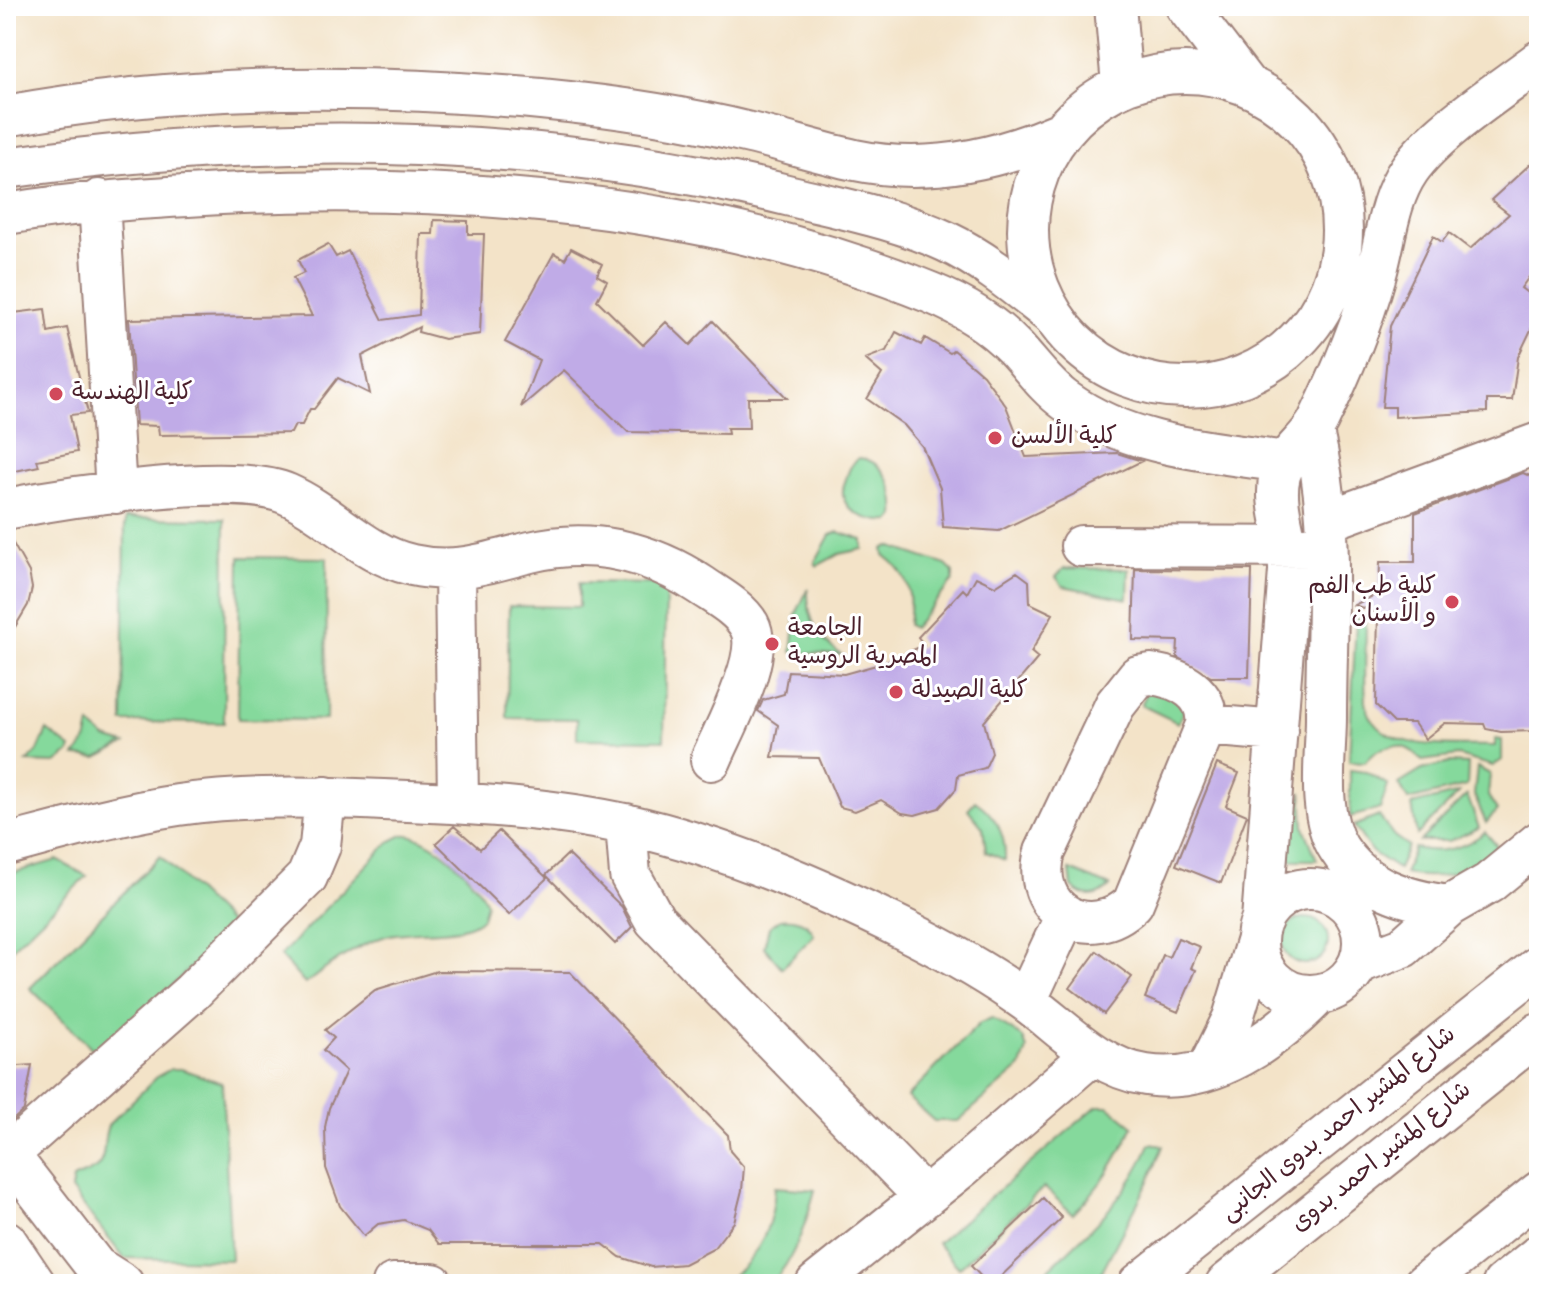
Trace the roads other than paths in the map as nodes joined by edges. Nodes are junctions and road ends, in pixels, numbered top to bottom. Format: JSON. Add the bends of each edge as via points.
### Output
{"nodes":[{"id":1,"x":1115,"y":6,"type":"edge"},
{"id":2,"x":1186,"y":6,"type":"edge"},
{"id":3,"x":1539,"y":61,"type":"edge"},
{"id":4,"x":1245,"y":83,"type":"junction"},
{"id":5,"x":1122,"y":85,"type":"junction"},
{"id":6,"x":6,"y":116,"type":"edge"},
{"id":7,"x":1061,"y":132,"type":"junction"},
{"id":8,"x":6,"y":168,"type":"edge"},
{"id":9,"x":99,"y":200,"type":"junction"},
{"id":10,"x":6,"y":214,"type":"edge"},
{"id":11,"x":1051,"y":314,"type":"junction"},
{"id":12,"x":1313,"y":432,"type":"junction"},
{"id":13,"x":1539,"y":443,"type":"edge"},
{"id":14,"x":1285,"y":462,"type":"junction"},
{"id":15,"x":116,"y":493,"type":"junction"},
{"id":16,"x":6,"y":509,"type":"edge"},
{"id":17,"x":1314,"y":538,"type":"junction"},
{"id":18,"x":1081,"y":546,"type":"dead end"},
{"id":19,"x":455,"y":570,"type":"junction"},
{"id":20,"x":1206,"y":725,"type":"junction"},
{"id":21,"x":1277,"y":731,"type":"junction"},
{"id":22,"x":711,"y":760,"type":"dead end"},
{"id":23,"x":325,"y":797,"type":"junction"},
{"id":24,"x":458,"y":802,"type":"junction"},
{"id":25,"x":626,"y":824,"type":"junction"},
{"id":26,"x":1539,"y":842,"type":"edge"},
{"id":27,"x":6,"y":845,"type":"edge"},
{"id":28,"x":1353,"y":888,"type":"junction"},
{"id":29,"x":1449,"y":906,"type":"junction"},
{"id":30,"x":1066,"y":915,"type":"junction"},
{"id":31,"x":1259,"y":929,"type":"junction"},
{"id":32,"x":1359,"y":964,"type":"junction"},
{"id":33,"x":1539,"y":966,"type":"edge"},
{"id":34,"x":1318,"y":995,"type":"junction"},
{"id":35,"x":1026,"y":1001,"type":"junction"},
{"id":36,"x":1539,"y":1033,"type":"edge"},
{"id":37,"x":1093,"y":1054,"type":"junction"},
{"id":38,"x":1209,"y":1067,"type":"junction"},
{"id":39,"x":1351,"y":1119,"type":"junction"},
{"id":40,"x":7,"y":1152,"type":"edge"},
{"id":41,"x":1383,"y":1158,"type":"junction"},
{"id":42,"x":1539,"y":1192,"type":"edge"},
{"id":43,"x":925,"y":1197,"type":"junction"},
{"id":44,"x":6,"y":1241,"type":"edge"},
{"id":45,"x":1539,"y":1255,"type":"edge"},
{"id":46,"x":35,"y":1284,"type":"edge"},
{"id":47,"x":123,"y":1284,"type":"edge"},
{"id":48,"x":393,"y":1284,"type":"edge"},
{"id":49,"x":433,"y":1284,"type":"edge"},
{"id":50,"x":816,"y":1284,"type":"edge"},
{"id":51,"x":1139,"y":1284,"type":"edge"},
{"id":52,"x":1226,"y":1284,"type":"edge"},
{"id":53,"x":1424,"y":1284,"type":"edge"},
{"id":54,"x":1503,"y":1284,"type":"edge"}],
"edges":[{"from":1,"to":5,"type":"street"},
{"from":2,"to":4,"type":"street"},
{"from":3,"to":12,"type":"street","via":[[1434,143],[1409,169],[1393,201],[1359,326]]},
{"from":4,"to":5,"type":"street","via":[[1190,73]]},
{"from":4,"to":11,"type":"street","via":[[1284,106],[1316,139],[1336,180],[1344,225],[1339,270],[1321,312],[1292,347],[1253,373],[1209,386],[1164,386],[1119,374],[1081,348]]},
{"from":5,"to":7,"type":"street","via":[[1088,105]]},
{"from":6,"to":7,"type":"street","via":[[168,94],[403,90],[611,107],[749,132],[857,161],[926,166],[995,156]]},
{"from":7,"to":11,"type":"street","via":[[1041,165],[1029,202],[1027,240],[1034,278]]},
{"from":8,"to":11,"type":"street","via":[[173,149],[352,143],[607,161],[753,186],[911,226],[986,264]]},
{"from":9,"to":10,"type":"street"},
{"from":9,"to":14,"type":"street","via":[[290,191],[415,193],[540,202],[725,231],[847,261],[959,305],[1000,333],[1067,401],[1129,434],[1172,446]]},
{"from":9,"to":15,"type":"street"},
{"from":12,"to":14,"type":"street"},
{"from":12,"to":17,"type":"street"},
{"from":13,"to":17,"type":"street"},
{"from":14,"to":17,"type":"street","via":[[1278,497]]},
{"from":15,"to":16,"type":"street"},
{"from":15,"to":19,"type":"street","via":[[266,487],[302,502],[391,559]]},
{"from":17,"to":18,"type":"street"},
{"from":17,"to":21,"type":"street"},
{"from":17,"to":28,"type":"street","via":[[1327,810]]},
{"from":19,"to":22,"type":"street","via":[[549,549],[610,548],[669,566],[737,611],[753,636],[753,658]]},
{"from":19,"to":24,"type":"street"},
{"from":20,"to":21,"type":"street"},
{"from":20,"to":30,"type":"street","via":[[1133,903],[1101,922]]},
{"from":20,"to":30,"type":"street","via":[[1203,698],[1177,682],[1151,674],[1128,685],[1042,863],[1048,898]]},
{"from":21,"to":31,"type":"street"},
{"from":23,"to":24,"type":"street"},
{"from":23,"to":27,"type":"street","via":[[181,805]]},
{"from":23,"to":40,"type":"street","via":[[320,846],[307,877],[192,992]]},
{"from":24,"to":25,"type":"street"},
{"from":25,"to":35,"type":"street","via":[[742,858],[862,909],[964,961]]},
{"from":25,"to":43,"type":"street","via":[[630,875],[655,920]]},
{"from":26,"to":29,"type":"street","via":[[1489,883]]},
{"from":28,"to":29,"type":"street"},
{"from":28,"to":31,"type":"street","via":[[1297,890],[1276,901]]},
{"from":28,"to":32,"type":"street","via":[[1362,929]]},
{"from":29,"to":32,"type":"street","via":[[1403,947]]},
{"from":30,"to":35,"type":"street"},
{"from":31,"to":34,"type":"street","via":[[1258,954],[1274,982],[1303,995]]},
{"from":31,"to":38,"type":"street","via":[[1233,1018]]},
{"from":32,"to":34,"type":"street","via":[[1348,979]]},
{"from":33,"to":39,"type":"street","name":"شارع المشير احمد بدوى الجانبى"},
{"from":34,"to":38,"type":"street","via":[[1263,1046]]},
{"from":35,"to":37,"type":"street"},
{"from":36,"to":41,"type":"street","name":"شارع المشير احمد بدوى"},
{"from":37,"to":38,"type":"street","via":[[1149,1076]]},
{"from":37,"to":43,"type":"street"},
{"from":39,"to":41,"type":"street"},
{"from":39,"to":51,"type":"street","name":"شارع المشير احمد بدوى الجانبى"},
{"from":40,"to":47,"type":"street","via":[[96,1267]]},
{"from":41,"to":52,"type":"street","name":"شارع المشير احمد بدوى"},
{"from":42,"to":53,"type":"street"},
{"from":43,"to":50,"type":"street"},
{"from":44,"to":46,"type":"street"},
{"from":45,"to":54,"type":"street"},
{"from":48,"to":49,"type":"street"}]}
